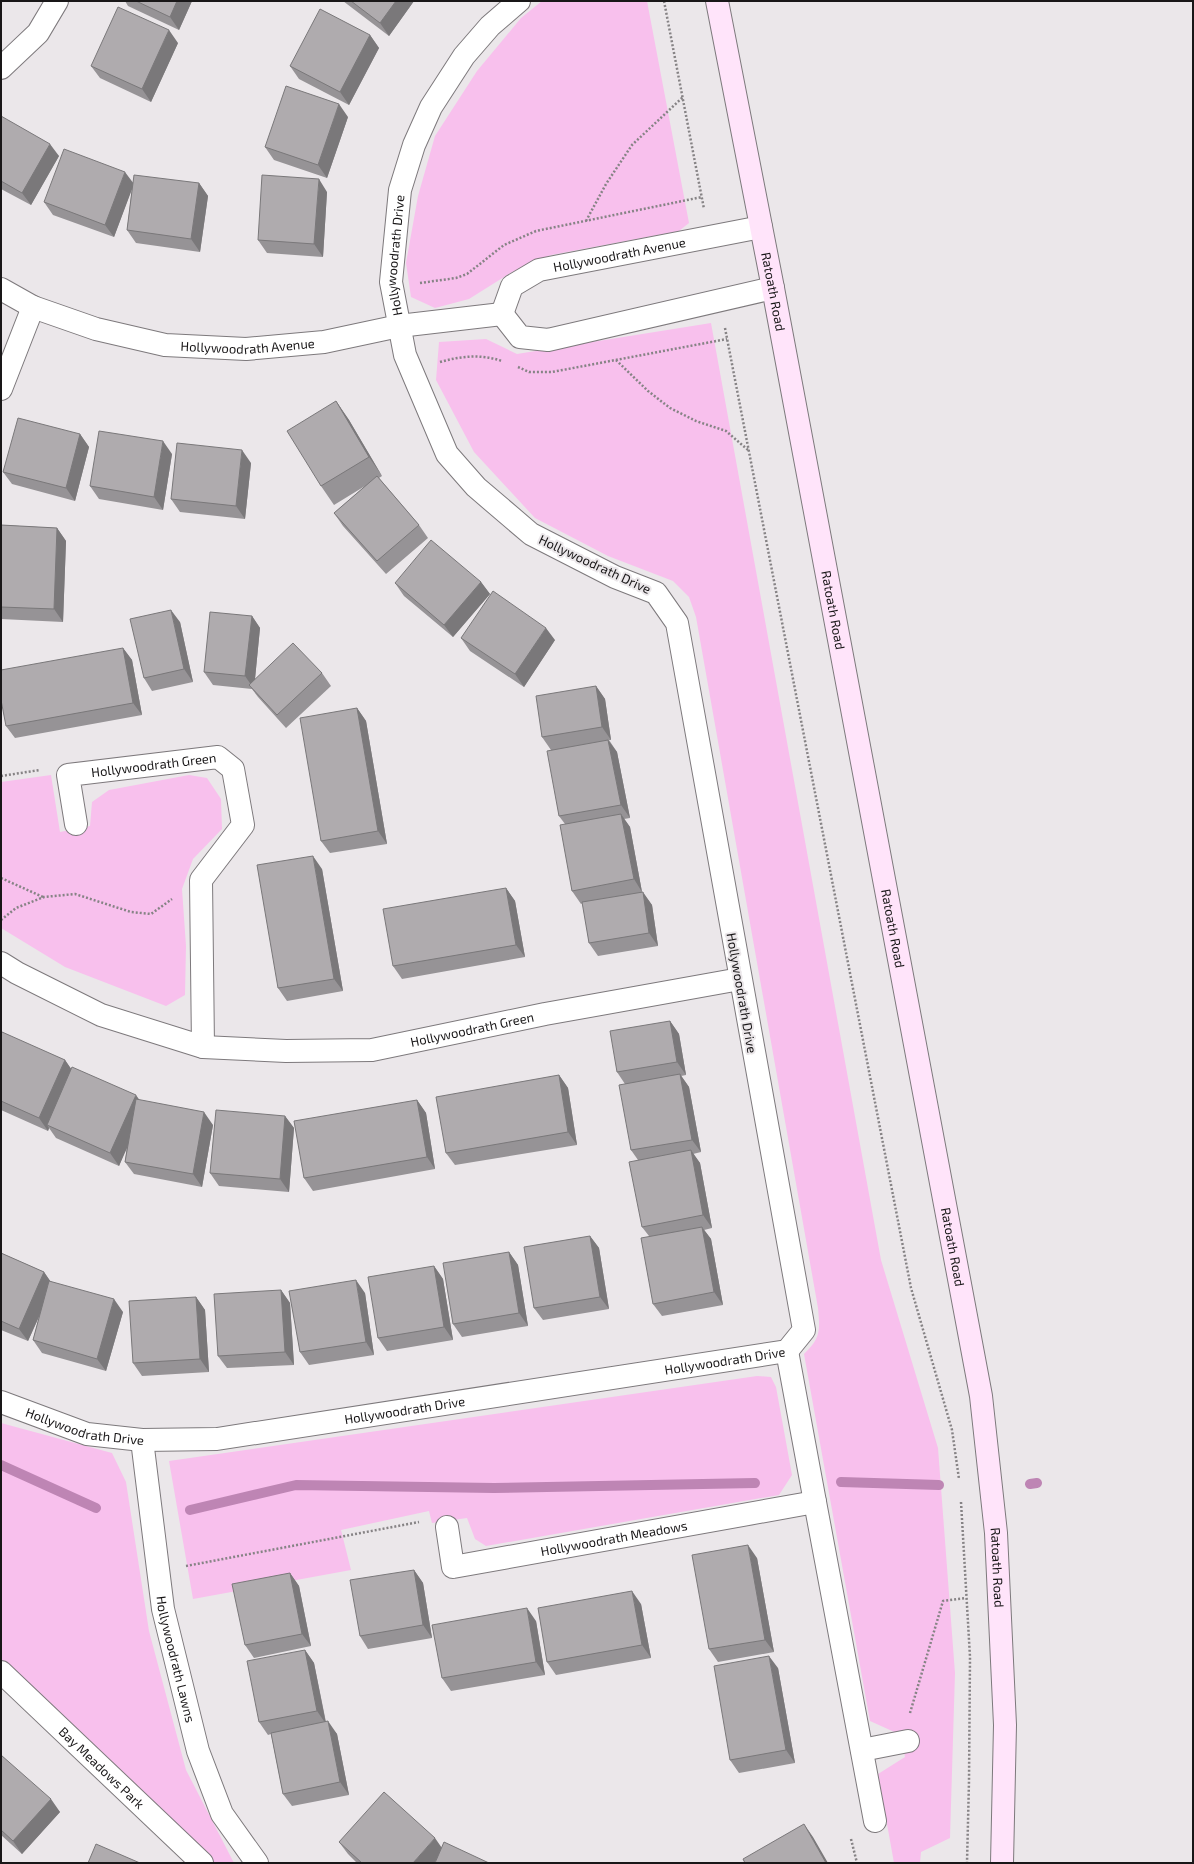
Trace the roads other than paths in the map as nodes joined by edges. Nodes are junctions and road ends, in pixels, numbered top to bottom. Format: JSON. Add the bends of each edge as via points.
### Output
{"nodes":[{"id":1,"x":57,"y":1,"type":"edge"},
{"id":2,"x":519,"y":1,"type":"edge"},
{"id":3,"x":717,"y":1,"type":"edge"},
{"id":4,"x":1,"y":68,"type":"edge"},
{"id":5,"x":761,"y":227,"type":"junction"},
{"id":6,"x":773,"y":288,"type":"junction"},
{"id":7,"x":1,"y":289,"type":"edge"},
{"id":8,"x":33,"y":307,"type":"junction"},
{"id":9,"x":502,"y":314,"type":"junction"},
{"id":10,"x":399,"y":326,"type":"junction"},
{"id":11,"x":1,"y":389,"type":"edge"},
{"id":12,"x":76,"y":824,"type":"dead end"},
{"id":13,"x":1,"y":963,"type":"edge"},
{"id":14,"x":740,"y":979,"type":"junction"},
{"id":15,"x":203,"y":1046,"type":"junction"},
{"id":16,"x":787,"y":1351,"type":"junction"},
{"id":17,"x":1,"y":1402,"type":"edge"},
{"id":18,"x":142,"y":1440,"type":"junction"},
{"id":19,"x":815,"y":1502,"type":"junction"},
{"id":20,"x":447,"y":1527,"type":"road end"},
{"id":21,"x":1,"y":1672,"type":"edge"},
{"id":22,"x":908,"y":1741,"type":"dead end"},
{"id":23,"x":862,"y":1750,"type":"junction"},
{"id":24,"x":875,"y":1821,"type":"dead end"},
{"id":25,"x":202,"y":1863,"type":"edge"},
{"id":26,"x":257,"y":1863,"type":"edge"},
{"id":27,"x":1002,"y":1863,"type":"edge"}],
"edges":[{"from":1,"to":4,"type":"street","via":[[38,33]]},
{"from":2,"to":10,"type":"street","name":"Hollywoodrath Drive","via":[[490,26],[464,56],[431,107],[414,145],[400,190],[392,282]]},
{"from":3,"to":5,"type":"street","name":"Ratoath Road"},
{"from":5,"to":6,"type":"street","name":"Ratoath Road"},
{"from":5,"to":9,"type":"street","name":"Hollywoodrath Avenue","via":[[539,270],[512,286]]},
{"from":6,"to":9,"type":"street","via":[[548,340],[520,337]]},
{"from":6,"to":27,"type":"street","name":"Ratoath Road","via":[[981,1396],[996,1533],[1006,1726]]},
{"from":7,"to":8,"type":"street","name":"Hollywoodrath Avenue"},
{"from":8,"to":10,"type":"street","name":"Hollywoodrath Avenue","via":[[96,329],[165,345],[246,349],[324,342]]},
{"from":8,"to":11,"type":"street"},
{"from":9,"to":10,"type":"street","name":"Hollywoodrath Avenue"},
{"from":10,"to":14,"type":"street","name":"Hollywoodrath Drive","via":[[411,372],[447,454],[476,487],[531,534],[616,577],[656,593],[677,623]]},
{"from":12,"to":15,"type":"street","name":"Hollywoodrath Green","via":[[68,775],[218,757],[233,769],[242,826],[201,880]]},
{"from":13,"to":15,"type":"street","name":"Hollywoodrath Green","via":[[100,1015]]},
{"from":14,"to":15,"type":"street","name":"Hollywoodrath Green","via":[[545,1014],[372,1050],[286,1051]]},
{"from":14,"to":16,"type":"street","name":"Hollywoodrath Drive","via":[[804,1330]]},
{"from":16,"to":18,"type":"street","name":"Hollywoodrath Drive","via":[[217,1440]]},
{"from":16,"to":19,"type":"street"},
{"from":17,"to":18,"type":"street","name":"Hollywoodrath Drive","via":[[87,1434]]},
{"from":18,"to":26,"type":"street","name":"Hollywoodrath Lawns","via":[[163,1609],[198,1751],[222,1814]]},
{"from":19,"to":20,"type":"street","name":"Hollywoodrath Meadows","via":[[453,1567]]},
{"from":19,"to":23,"type":"street"},
{"from":21,"to":25,"type":"street","name":"Bay Meadows Park"},
{"from":22,"to":23,"type":"street"},
{"from":23,"to":24,"type":"street"}]}
